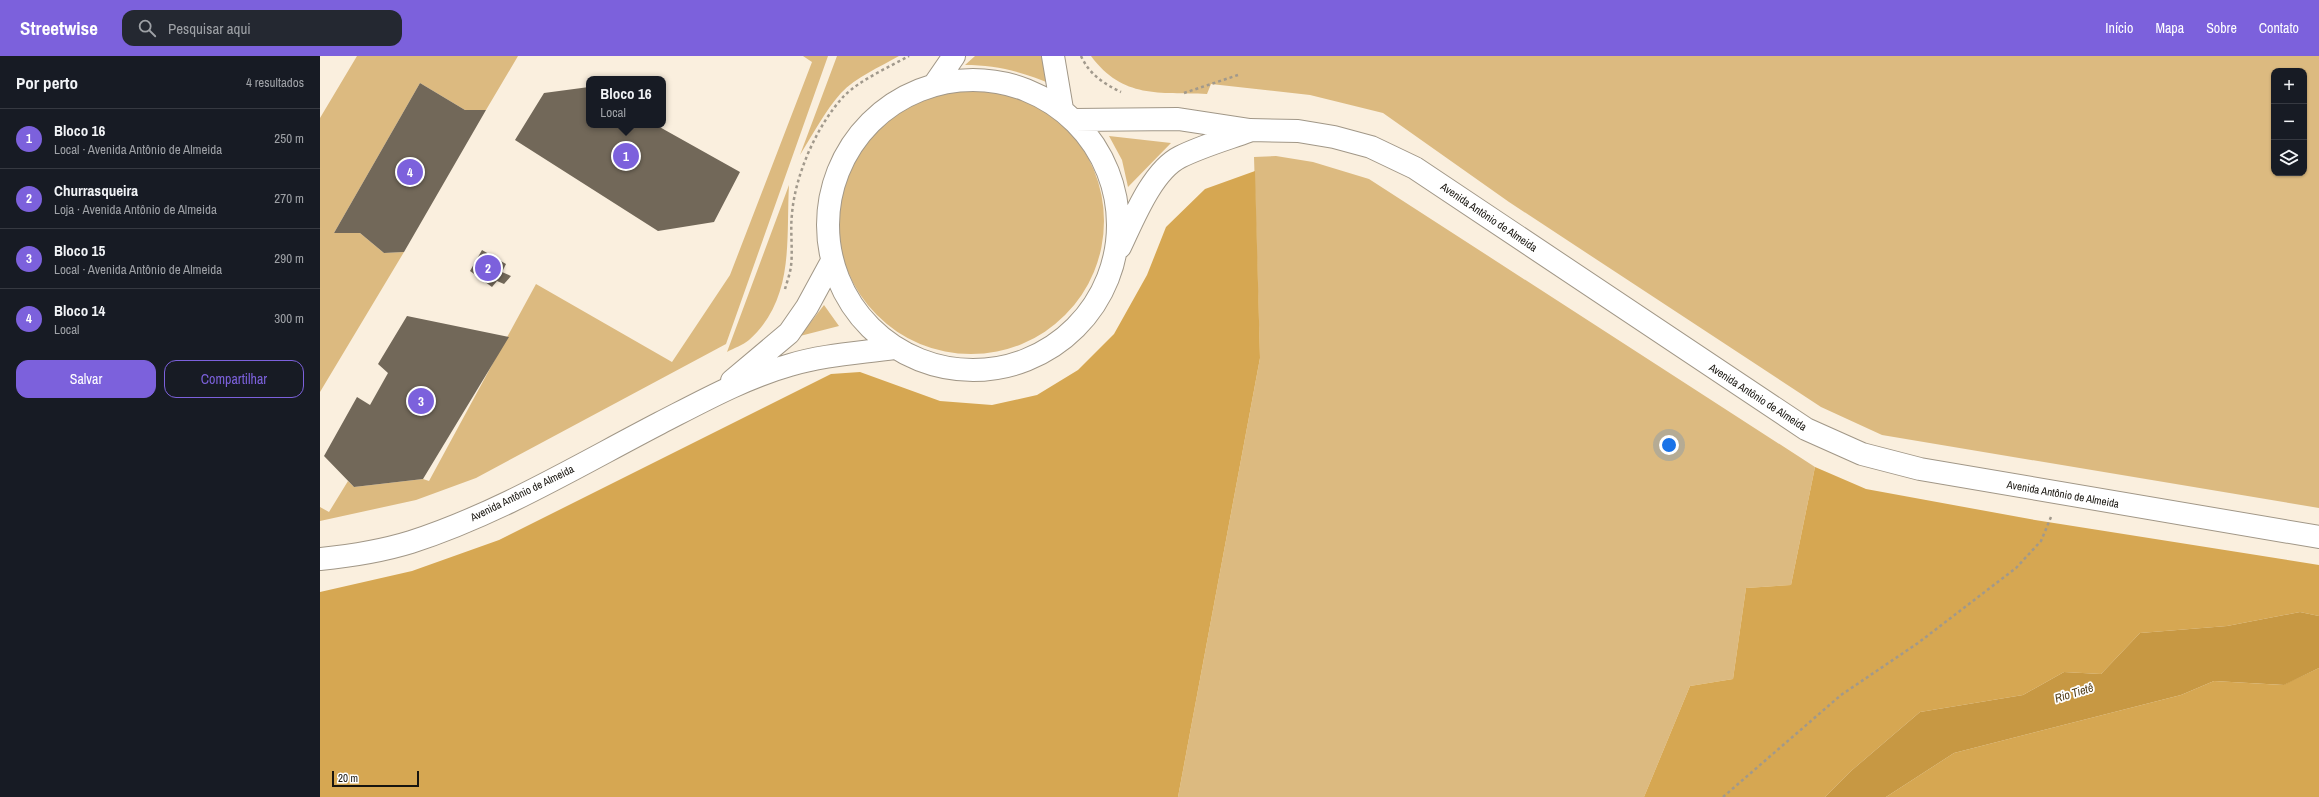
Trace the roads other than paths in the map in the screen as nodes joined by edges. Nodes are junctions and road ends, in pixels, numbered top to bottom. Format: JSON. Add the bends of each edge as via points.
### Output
{"nodes":[{"id":1,"x":954,"y":56,"type":"edge"},
{"id":2,"x":1053,"y":56,"type":"edge"},
{"id":3,"x":934,"y":84,"type":"junction"},
{"id":4,"x":1068,"y":114,"type":"junction"},
{"id":5,"x":1250,"y":130,"type":"junction"},
{"id":6,"x":1115,"y":258,"type":"junction"},
{"id":7,"x":832,"y":261,"type":"junction"},
{"id":8,"x":894,"y":348,"type":"junction"},
{"id":9,"x":714,"y":395,"type":"junction"},
{"id":10,"x":2319,"y":537,"type":"edge"},
{"id":11,"x":320,"y":559,"type":"edge"}],
"edges":[{"from":1,"to":3,"type":"street"},
{"from":2,"to":4,"type":"street"},
{"from":3,"to":4,"type":"street","name":"Avenida Antônio de Almeida","via":[[968,79],[1003,82],[1036,93]]},
{"from":3,"to":7,"type":"street","name":"Avenida Antônio de Almeida","via":[[893,103],[860,133],[837,172],[828,216]]},
{"from":4,"to":5,"type":"street","name":"Avenida Antônio de Almeida","via":[[1178,119]]},
{"from":4,"to":6,"type":"street","name":"Avenida Antônio de Almeida","via":[[1098,149],[1112,184],[1118,220]]},
{"from":5,"to":6,"type":"street","name":"Avenida Antônio de Almeida","via":[[1179,157],[1161,173],[1143,200]]},
{"from":5,"to":10,"type":"street","name":"Avenida Antônio de Almeida","via":[[1298,131],[1334,137],[1371,146],[1415,168],[1813,432],[1862,454],[2060,494]]},
{"from":6,"to":8,"type":"street","name":"Avenida Antônio de Almeida","via":[[1100,296],[1076,327],[1045,352],[1023,361],[1008,367],[969,371],[930,364]]},
{"from":7,"to":8,"type":"street","name":"Avenida Antônio de Almeida","via":[[845,294],[866,324]]},
{"from":7,"to":9,"type":"street","name":"Avenida Antônio de Almeida","via":[[807,307],[789,333]]},
{"from":8,"to":9,"type":"street","name":"Avenida Antônio de Almeida","via":[[824,357],[789,365]]},
{"from":9,"to":11,"type":"street","name":"Avenida Antônio de Almeida","via":[[526,493],[463,521],[411,542],[350,556]]}]}
